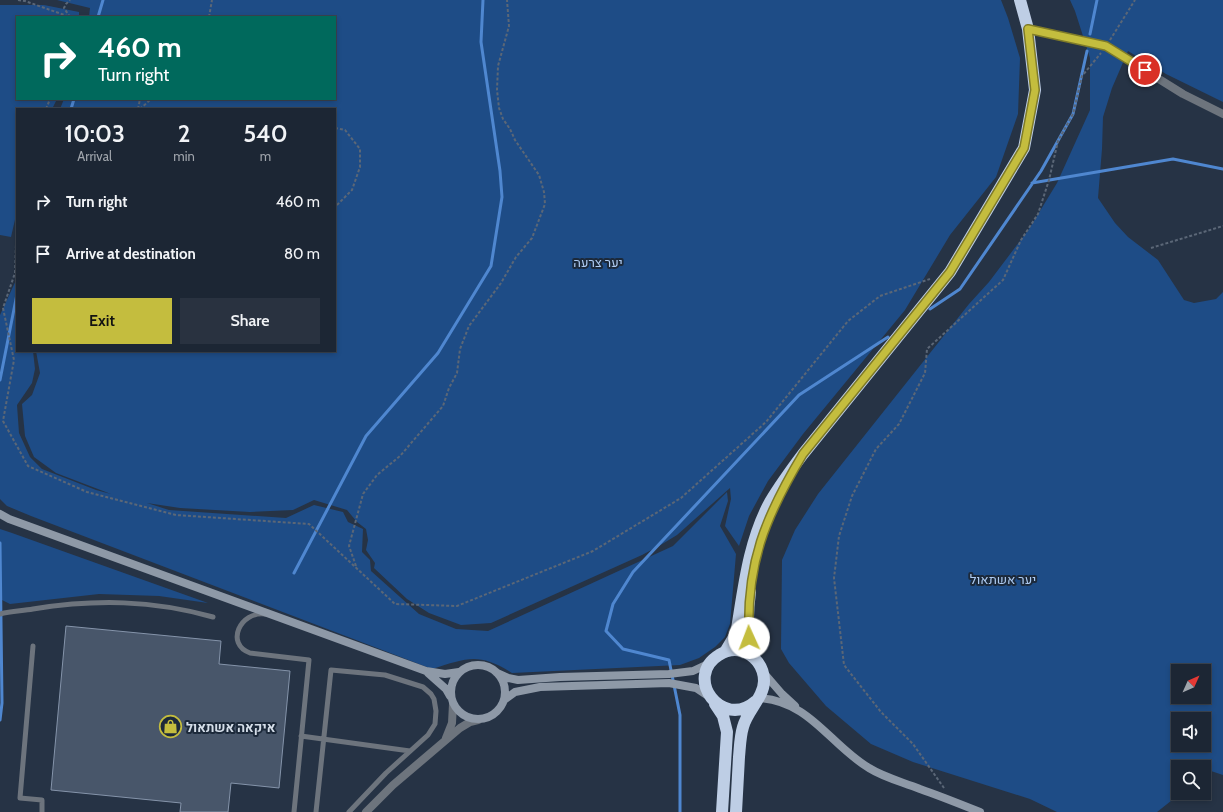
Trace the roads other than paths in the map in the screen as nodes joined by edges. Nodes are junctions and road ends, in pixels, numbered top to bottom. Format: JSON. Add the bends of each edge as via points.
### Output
{"nodes":[{"id":1,"x":1020,"y":0,"type":"edge"},
{"id":2,"x":1028,"y":29,"type":"junction"},
{"id":3,"x":1223,"y":114,"type":"edge"},
{"id":4,"x":803,"y":454,"type":"junction"},
{"id":5,"x":0,"y":516,"type":"edge"},
{"id":6,"x":0,"y":608,"type":"edge"},
{"id":7,"x":13,"y":612,"type":"junction"},
{"id":8,"x":0,"y":614,"type":"edge"},
{"id":9,"x":272,"y":615,"type":"junction"},
{"id":10,"x":213,"y":617,"type":"dead end"},
{"id":11,"x":33,"y":646,"type":"dead end"},
{"id":12,"x":725,"y":652,"type":"junction"},
{"id":13,"x":756,"y":659,"type":"junction"},
{"id":14,"x":710,"y":663,"type":"junction"},
{"id":15,"x":426,"y":671,"type":"junction"},
{"id":16,"x":763,"y":671,"type":"junction"},
{"id":17,"x":459,"y":672,"type":"junction"},
{"id":18,"x":497,"y":673,"type":"junction"},
{"id":19,"x":712,"y":699,"type":"junction"},
{"id":20,"x":757,"y":699,"type":"junction"},
{"id":21,"x":452,"y":700,"type":"junction"},
{"id":22,"x":504,"y":700,"type":"junction"},
{"id":23,"x":803,"y":713,"type":"junction"},
{"id":24,"x":478,"y":720,"type":"junction"},
{"id":25,"x":301,"y":736,"type":"junction"},
{"id":26,"x":323,"y":739,"type":"junction"},
{"id":27,"x":444,"y":742,"type":"junction"},
{"id":28,"x":410,"y":751,"type":"junction"},
{"id":29,"x":42,"y":812,"type":"edge"},
{"id":30,"x":294,"y":812,"type":"edge"},
{"id":31,"x":316,"y":812,"type":"edge"},
{"id":32,"x":349,"y":812,"type":"edge"},
{"id":33,"x":366,"y":812,"type":"edge"},
{"id":34,"x":722,"y":812,"type":"edge"},
{"id":35,"x":736,"y":812,"type":"edge"},
{"id":36,"x":980,"y":812,"type":"edge"}],
"edges":[{"from":1,"to":2,"type":"highway"},
{"from":2,"to":3,"type":"street","via":[[1106,46],[1183,94]]},
{"from":2,"to":4,"type":"highway","via":[[1035,90],[1024,148],[950,272]]},
{"from":4,"to":12,"type":"highway","via":[[781,484],[759,527],[734,637]]},
{"from":4,"to":13,"type":"highway","via":[[776,500],[757,552],[749,595],[748,622],[751,649]]},
{"from":5,"to":9,"type":"street"},
{"from":6,"to":7,"type":"lane"},
{"from":7,"to":8,"type":"lane"},
{"from":7,"to":10,"type":"lane","via":[[71,604],[118,602],[165,606]]},
{"from":9,"to":15,"type":"street"},
{"from":9,"to":25,"type":"lane","via":[[254,615],[243,621],[238,632],[239,643],[250,653],[309,660]]},
{"from":11,"to":29,"type":"lane","via":[[20,798],[42,800]]},
{"from":12,"to":13,"type":"highway","via":[[743,652]]},
{"from":12,"to":14,"type":"highway"},
{"from":13,"to":16,"type":"highway"},
{"from":14,"to":18,"type":"street","via":[[696,670],[678,674],[518,680]]},
{"from":14,"to":19,"type":"highway","via":[[705,680],[706,689]]},
{"from":15,"to":17,"type":"street","via":[[445,674]]},
{"from":15,"to":21,"type":"street","via":[[446,689]]},
{"from":16,"to":20,"type":"highway","via":[[764,685]]},
{"from":16,"to":23,"type":"street","via":[[782,694]]},
{"from":17,"to":18,"type":"street","via":[[469,666],[478,665]]},
{"from":17,"to":21,"type":"street","via":[[451,684]]},
{"from":18,"to":22,"type":"street","via":[[504,684]]},
{"from":19,"to":20,"type":"highway","via":[[725,709],[734,710],[748,707]]},
{"from":19,"to":22,"type":"street","via":[[696,688],[670,683],[540,687],[515,692]]},
{"from":19,"to":34,"type":"highway","via":[[727,728]]},
{"from":20,"to":23,"type":"street","via":[[772,699]]},
{"from":20,"to":35,"type":"highway","via":[[742,732]]},
{"from":21,"to":24,"type":"street","via":[[462,714]]},
{"from":21,"to":27,"type":"street","via":[[451,727]]},
{"from":22,"to":24,"type":"street","via":[[494,715]]},
{"from":23,"to":36,"type":"street","via":[[870,769]]},
{"from":24,"to":27,"type":"street","via":[[466,723]]},
{"from":25,"to":26,"type":"lane"},
{"from":25,"to":30,"type":"lane"},
{"from":26,"to":28,"type":"lane"},
{"from":26,"to":28,"type":"lane","via":[[331,670],[385,675],[423,687],[434,699],[436,717],[432,730]]},
{"from":26,"to":31,"type":"lane"},
{"from":27,"to":33,"type":"street","via":[[393,785]]},
{"from":28,"to":32,"type":"lane"}]}
